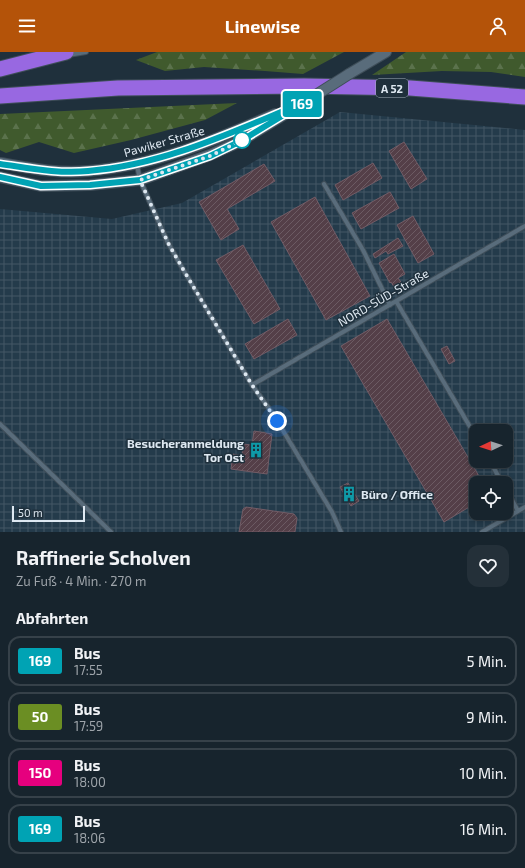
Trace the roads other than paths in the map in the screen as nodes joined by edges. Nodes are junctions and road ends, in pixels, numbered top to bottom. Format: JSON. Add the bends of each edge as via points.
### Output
{"nodes":[{"id":1,"x":66,"y":52,"type":"edge"},
{"id":2,"x":86,"y":52,"type":"edge"},
{"id":3,"x":386,"y":52,"type":"edge"},
{"id":4,"x":46,"y":58,"type":"junction"},
{"id":5,"x":0,"y":69,"type":"edge"},
{"id":6,"x":0,"y":96,"type":"edge"},
{"id":7,"x":525,"y":96,"type":"edge"},
{"id":8,"x":305,"y":102,"type":"junction"},
{"id":9,"x":0,"y":164,"type":"edge"},
{"id":10,"x":137,"y":165,"type":"junction"},
{"id":11,"x":0,"y":177,"type":"edge"},
{"id":12,"x":140,"y":180,"type":"junction"},
{"id":13,"x":324,"y":184,"type":"dead end"},
{"id":14,"x":525,"y":226,"type":"edge"},
{"id":15,"x":396,"y":301,"type":"junction"},
{"id":16,"x":390,"y":305,"type":"junction"},
{"id":17,"x":252,"y":385,"type":"junction"},
{"id":18,"x":0,"y":424,"type":"edge"},
{"id":19,"x":469,"y":425,"type":"edge"},
{"id":20,"x":513,"y":502,"type":"edge"},
{"id":21,"x":525,"y":507,"type":"edge"},
{"id":22,"x":518,"y":511,"type":"junction"},
{"id":23,"x":111,"y":532,"type":"edge"},
{"id":24,"x":341,"y":532,"type":"edge"},
{"id":25,"x":482,"y":532,"type":"edge"}],
"edges":[{"from":1,"to":4,"type":"highway"},
{"from":2,"to":4,"type":"lane"},
{"from":3,"to":8,"type":"street","name":"Pawiker Straße","bridge":true},
{"from":4,"to":5,"type":"highway"},
{"from":6,"to":7,"type":"highway","number":"A 52","via":[[118,88],[304,86],[410,88]]},
{"from":8,"to":10,"type":"street","name":"Pawiker Straße","via":[[202,145]]},
{"from":8,"to":12,"type":"street","name":"Pawiker Straße","via":[[210,156]]},
{"from":9,"to":10,"type":"street","name":"Pawiker Straße","via":[[45,171],[87,172]]},
{"from":10,"to":12,"type":"lane"},
{"from":11,"to":12,"type":"street","name":"Pawiker Straße","via":[[41,186]]},
{"from":12,"to":17,"type":"lane","via":[[168,243]]},
{"from":13,"to":16,"type":"lane","via":[[363,250]]},
{"from":14,"to":15,"type":"lane","name":"NORD-SÜD-Straße"},
{"from":15,"to":16,"type":"lane","name":"NORD-SÜD-Straße"},
{"from":15,"to":19,"type":"lane"},
{"from":16,"to":17,"type":"lane","name":"NORD-SÜD-Straße"},
{"from":17,"to":24,"type":"lane","via":[[273,414],[332,512]]},
{"from":18,"to":23,"type":"lane"},
{"from":20,"to":22,"type":"lane"},
{"from":21,"to":22,"type":"lane"},
{"from":22,"to":25,"type":"lane"}]}
